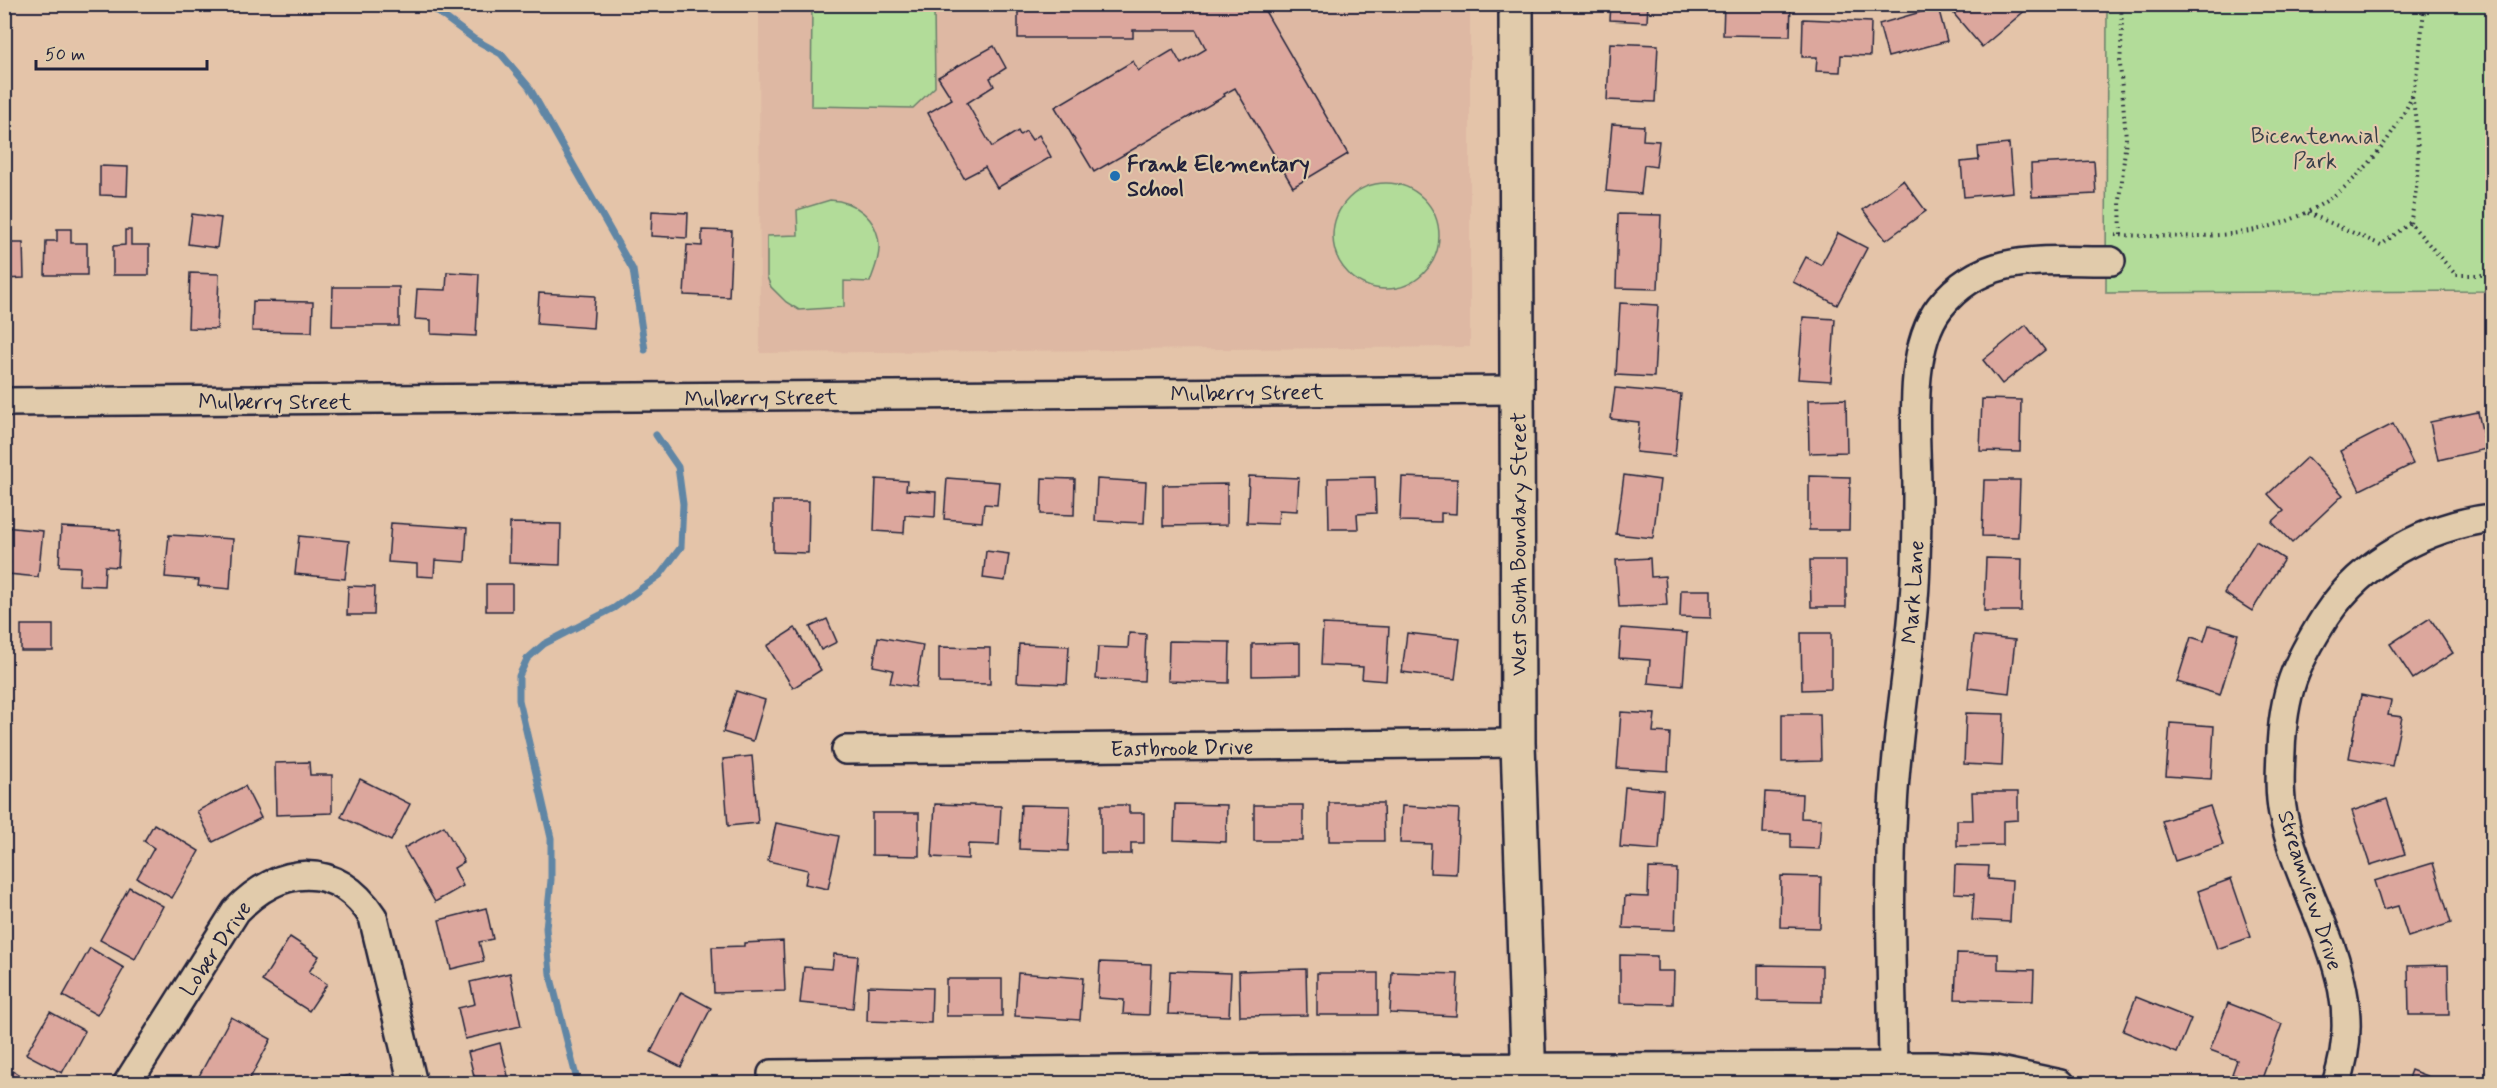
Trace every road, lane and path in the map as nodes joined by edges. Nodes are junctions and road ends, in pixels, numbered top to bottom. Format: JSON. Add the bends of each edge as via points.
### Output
{"nodes":[{"id":1,"x":1516,"y":4,"type":"edge"},
{"id":2,"x":2121,"y":4,"type":"edge"},
{"id":3,"x":2425,"y":4,"type":"edge"},
{"id":4,"x":2412,"y":96,"type":"junction"},
{"id":5,"x":2308,"y":213,"type":"junction"},
{"id":6,"x":2410,"y":223,"type":"junction"},
{"id":7,"x":2121,"y":235,"type":"junction"},
{"id":8,"x":2111,"y":248,"type":"joint"},
{"id":9,"x":2493,"y":275,"type":"edge"},
{"id":10,"x":1517,"y":390,"type":"junction"},
{"id":11,"x":4,"y":402,"type":"edge"},
{"id":12,"x":2493,"y":518,"type":"edge"},
{"id":13,"x":1518,"y":743,"type":"junction"},
{"id":14,"x":846,"y":750,"type":"dead end"},
{"id":15,"x":1893,"y":1066,"type":"junction"},
{"id":16,"x":772,"y":1074,"type":"dead end"},
{"id":17,"x":1529,"y":1076,"type":"edge"},
{"id":18,"x":127,"y":1083,"type":"edge"},
{"id":19,"x":413,"y":1083,"type":"edge"},
{"id":20,"x":2061,"y":1083,"type":"edge"},
{"id":21,"x":2336,"y":1083,"type":"edge"}],
"edges":[{"from":1,"to":10,"type":"street","name":"West South Boundary Street"},
{"from":2,"to":7,"type":"path","via":[[2120,64],[2126,138]]},
{"from":3,"to":4,"type":"path"},
{"from":4,"to":5,"type":"path","via":[[2382,148],[2358,176]]},
{"from":4,"to":6,"type":"path","via":[[2418,141]]},
{"from":5,"to":6,"type":"path","via":[[2381,245]]},
{"from":5,"to":7,"type":"path","via":[[2243,233]]},
{"from":6,"to":9,"type":"path","via":[[2456,275]]},
{"from":7,"to":8,"type":"path"},
{"from":8,"to":15,"type":"street","name":"Mark Lane","via":[[2042,262],[2006,264],[1971,277],[1944,302],[1924,340],[1917,391],[1914,600],[1893,807]]},
{"from":10,"to":11,"type":"street","name":"Mulberry Street"},
{"from":10,"to":13,"type":"street","name":"West South Boundary Street"},
{"from":12,"to":21,"type":"street","name":"Streamview Drive","via":[[2418,539],[2359,576],[2319,627],[2290,685],[2282,716],[2279,783],[2283,815],[2336,961],[2347,1006],[2343,1066]]},
{"from":13,"to":14,"type":"street","name":"Eastbrook Drive"},
{"from":13,"to":17,"type":"street","name":"West South Boundary Street"},
{"from":15,"to":17,"type":"street"},
{"from":15,"to":20,"type":"street","via":[[1990,1069]]},
{"from":16,"to":17,"type":"street","via":[[1297,1068]]},
{"from":18,"to":19,"type":"street","name":"Lober Drive","via":[[236,911],[267,884],[300,875],[335,882],[364,902],[373,917]]}]}
